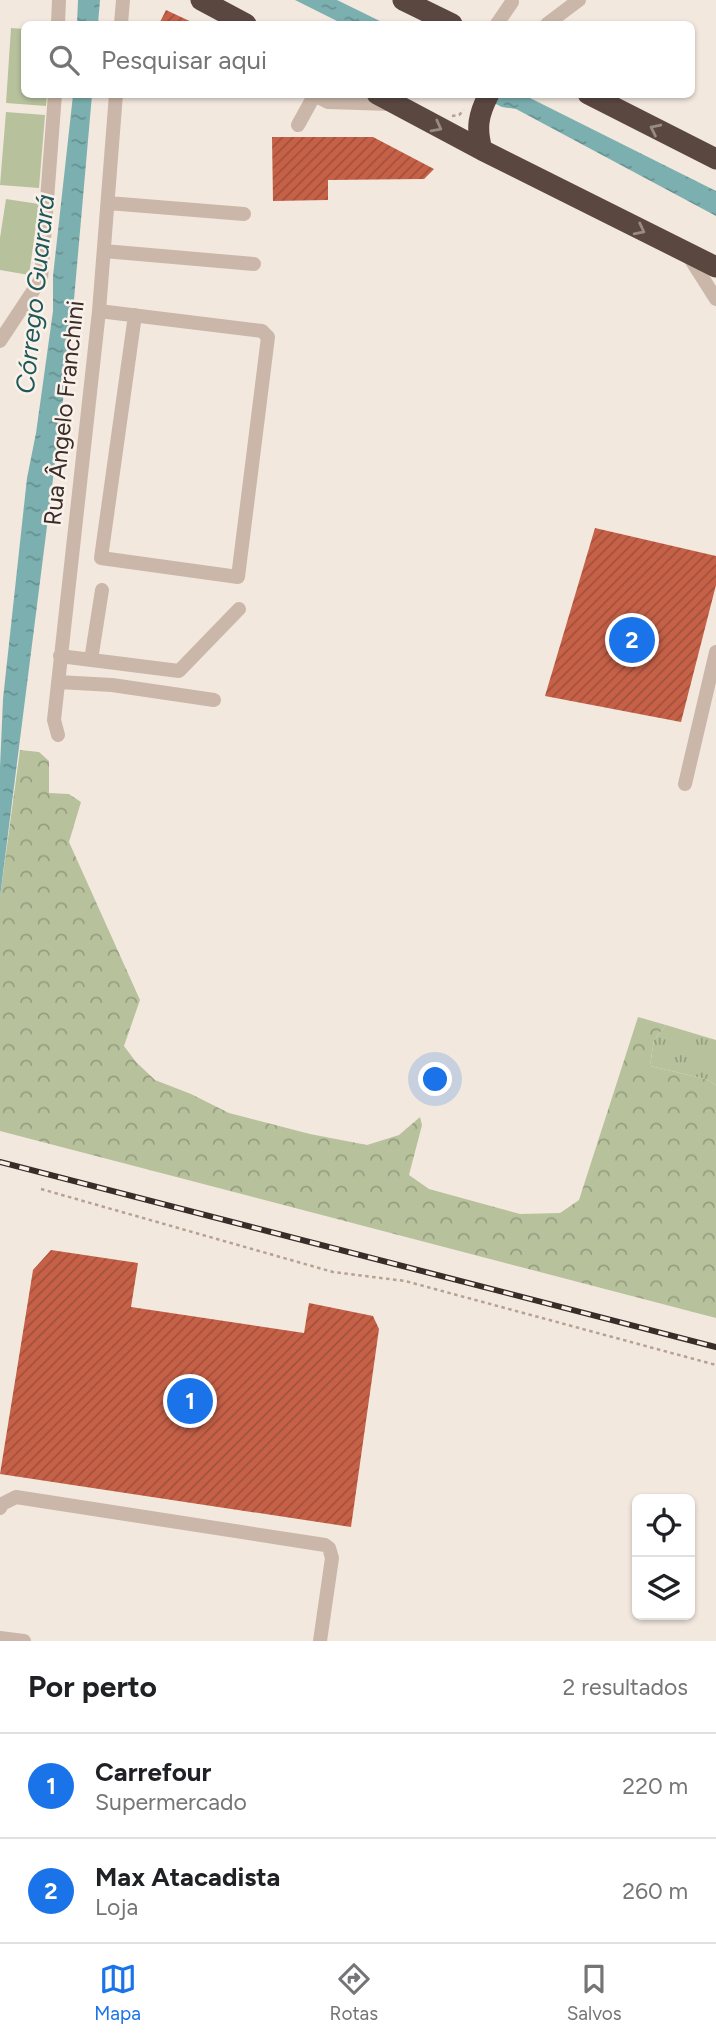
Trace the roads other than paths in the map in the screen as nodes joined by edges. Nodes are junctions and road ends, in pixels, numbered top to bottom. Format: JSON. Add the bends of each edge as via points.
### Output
{"nodes":[{"id":1,"x":59,"y":0,"type":"edge"},
{"id":2,"x":123,"y":0,"type":"edge"},
{"id":3,"x":201,"y":0,"type":"edge"},
{"id":4,"x":403,"y":0,"type":"edge"},
{"id":5,"x":579,"y":0,"type":"edge"},
{"id":6,"x":512,"y":2,"type":"dead end"},
{"id":7,"x":58,"y":21,"type":"edge"},
{"id":8,"x":121,"y":21,"type":"edge"},
{"id":9,"x":240,"y":21,"type":"edge"},
{"id":10,"x":446,"y":21,"type":"edge"},
{"id":11,"x":499,"y":21,"type":"edge"},
{"id":12,"x":551,"y":21,"type":"edge"},
{"id":13,"x":55,"y":98,"type":"edge"},
{"id":14,"x":116,"y":98,"type":"edge"},
{"id":15,"x":312,"y":98,"type":"edge"},
{"id":16,"x":319,"y":98,"type":"edge"},
{"id":17,"x":384,"y":98,"type":"edge"},
{"id":18,"x":596,"y":98,"type":"edge"},
{"id":19,"x":484,"y":104,"type":"edge"},
{"id":20,"x":396,"y":105,"type":"junction"},
{"id":21,"x":298,"y":125,"type":"dead end"},
{"id":22,"x":482,"y":150,"type":"junction"},
{"id":23,"x":716,"y":159,"type":"edge"},
{"id":24,"x":108,"y":203,"type":"junction"},
{"id":25,"x":244,"y":214,"type":"dead end"},
{"id":26,"x":104,"y":251,"type":"junction"},
{"id":27,"x":688,"y":254,"type":"junction"},
{"id":28,"x":254,"y":264,"type":"dead end"},
{"id":29,"x":716,"y":268,"type":"edge"},
{"id":30,"x":716,"y":299,"type":"edge"},
{"id":31,"x":99,"y":311,"type":"junction"},
{"id":32,"x":135,"y":315,"type":"junction"},
{"id":33,"x":0,"y":341,"type":"edge"},
{"id":34,"x":102,"y":590,"type":"dead end"},
{"id":35,"x":239,"y":609,"type":"dead end"},
{"id":36,"x":716,"y":652,"type":"edge"},
{"id":37,"x":60,"y":656,"type":"junction"},
{"id":38,"x":92,"y":660,"type":"junction"},
{"id":39,"x":58,"y":682,"type":"junction"},
{"id":40,"x":214,"y":700,"type":"dead end"},
{"id":41,"x":58,"y":735,"type":"dead end"},
{"id":42,"x":685,"y":784,"type":"dead end"},
{"id":43,"x":0,"y":1508,"type":"edge"},
{"id":44,"x":0,"y":1638,"type":"edge"},
{"id":45,"x":24,"y":1641,"type":"edge"},
{"id":46,"x":320,"y":1641,"type":"edge"}],
"edges":[{"from":1,"to":7,"type":"street"},
{"from":2,"to":8,"type":"street"},
{"from":3,"to":9,"type":"highway"},
{"from":4,"to":10,"type":"highway"},
{"from":5,"to":12,"type":"street"},
{"from":6,"to":11,"type":"street"},
{"from":13,"to":33,"type":"street","via":[[41,279]]},
{"from":14,"to":24,"type":"street","name":"Rua Ângelo Franchini"},
{"from":15,"to":21,"type":"street"},
{"from":16,"to":20,"type":"street"},
{"from":17,"to":20,"type":"highway"},
{"from":23,"to":18,"type":"highway","one_way":true},
{"from":19,"to":22,"type":"highway","via":[[478,136]]},
{"from":20,"to":22,"type":"highway","one_way":true},
{"from":22,"to":27,"type":"highway","one_way":true},
{"from":24,"to":25,"type":"street"},
{"from":24,"to":26,"type":"street","name":"Rua Ângelo Franchini"},
{"from":26,"to":28,"type":"street"},
{"from":26,"to":31,"type":"street","name":"Rua Ângelo Franchini"},
{"from":27,"to":29,"type":"highway"},
{"from":27,"to":30,"type":"street"},
{"from":31,"to":32,"type":"street"},
{"from":31,"to":37,"type":"street","name":"Rua Ângelo Franchini"},
{"from":32,"to":32,"type":"street","via":[[262,331],[268,337],[238,577],[101,558]]},
{"from":34,"to":38,"type":"street"},
{"from":35,"to":38,"type":"street","via":[[179,671]]},
{"from":36,"to":42,"type":"street"},
{"from":37,"to":38,"type":"street"},
{"from":37,"to":39,"type":"street","name":"Rua Ângelo Franchini"},
{"from":39,"to":40,"type":"street"},
{"from":39,"to":41,"type":"street","name":"Rua Ângelo Franchini","via":[[54,720]]},
{"from":43,"to":46,"type":"street","via":[[16,1497],[325,1545],[331,1559]]},
{"from":44,"to":45,"type":"street"}]}
